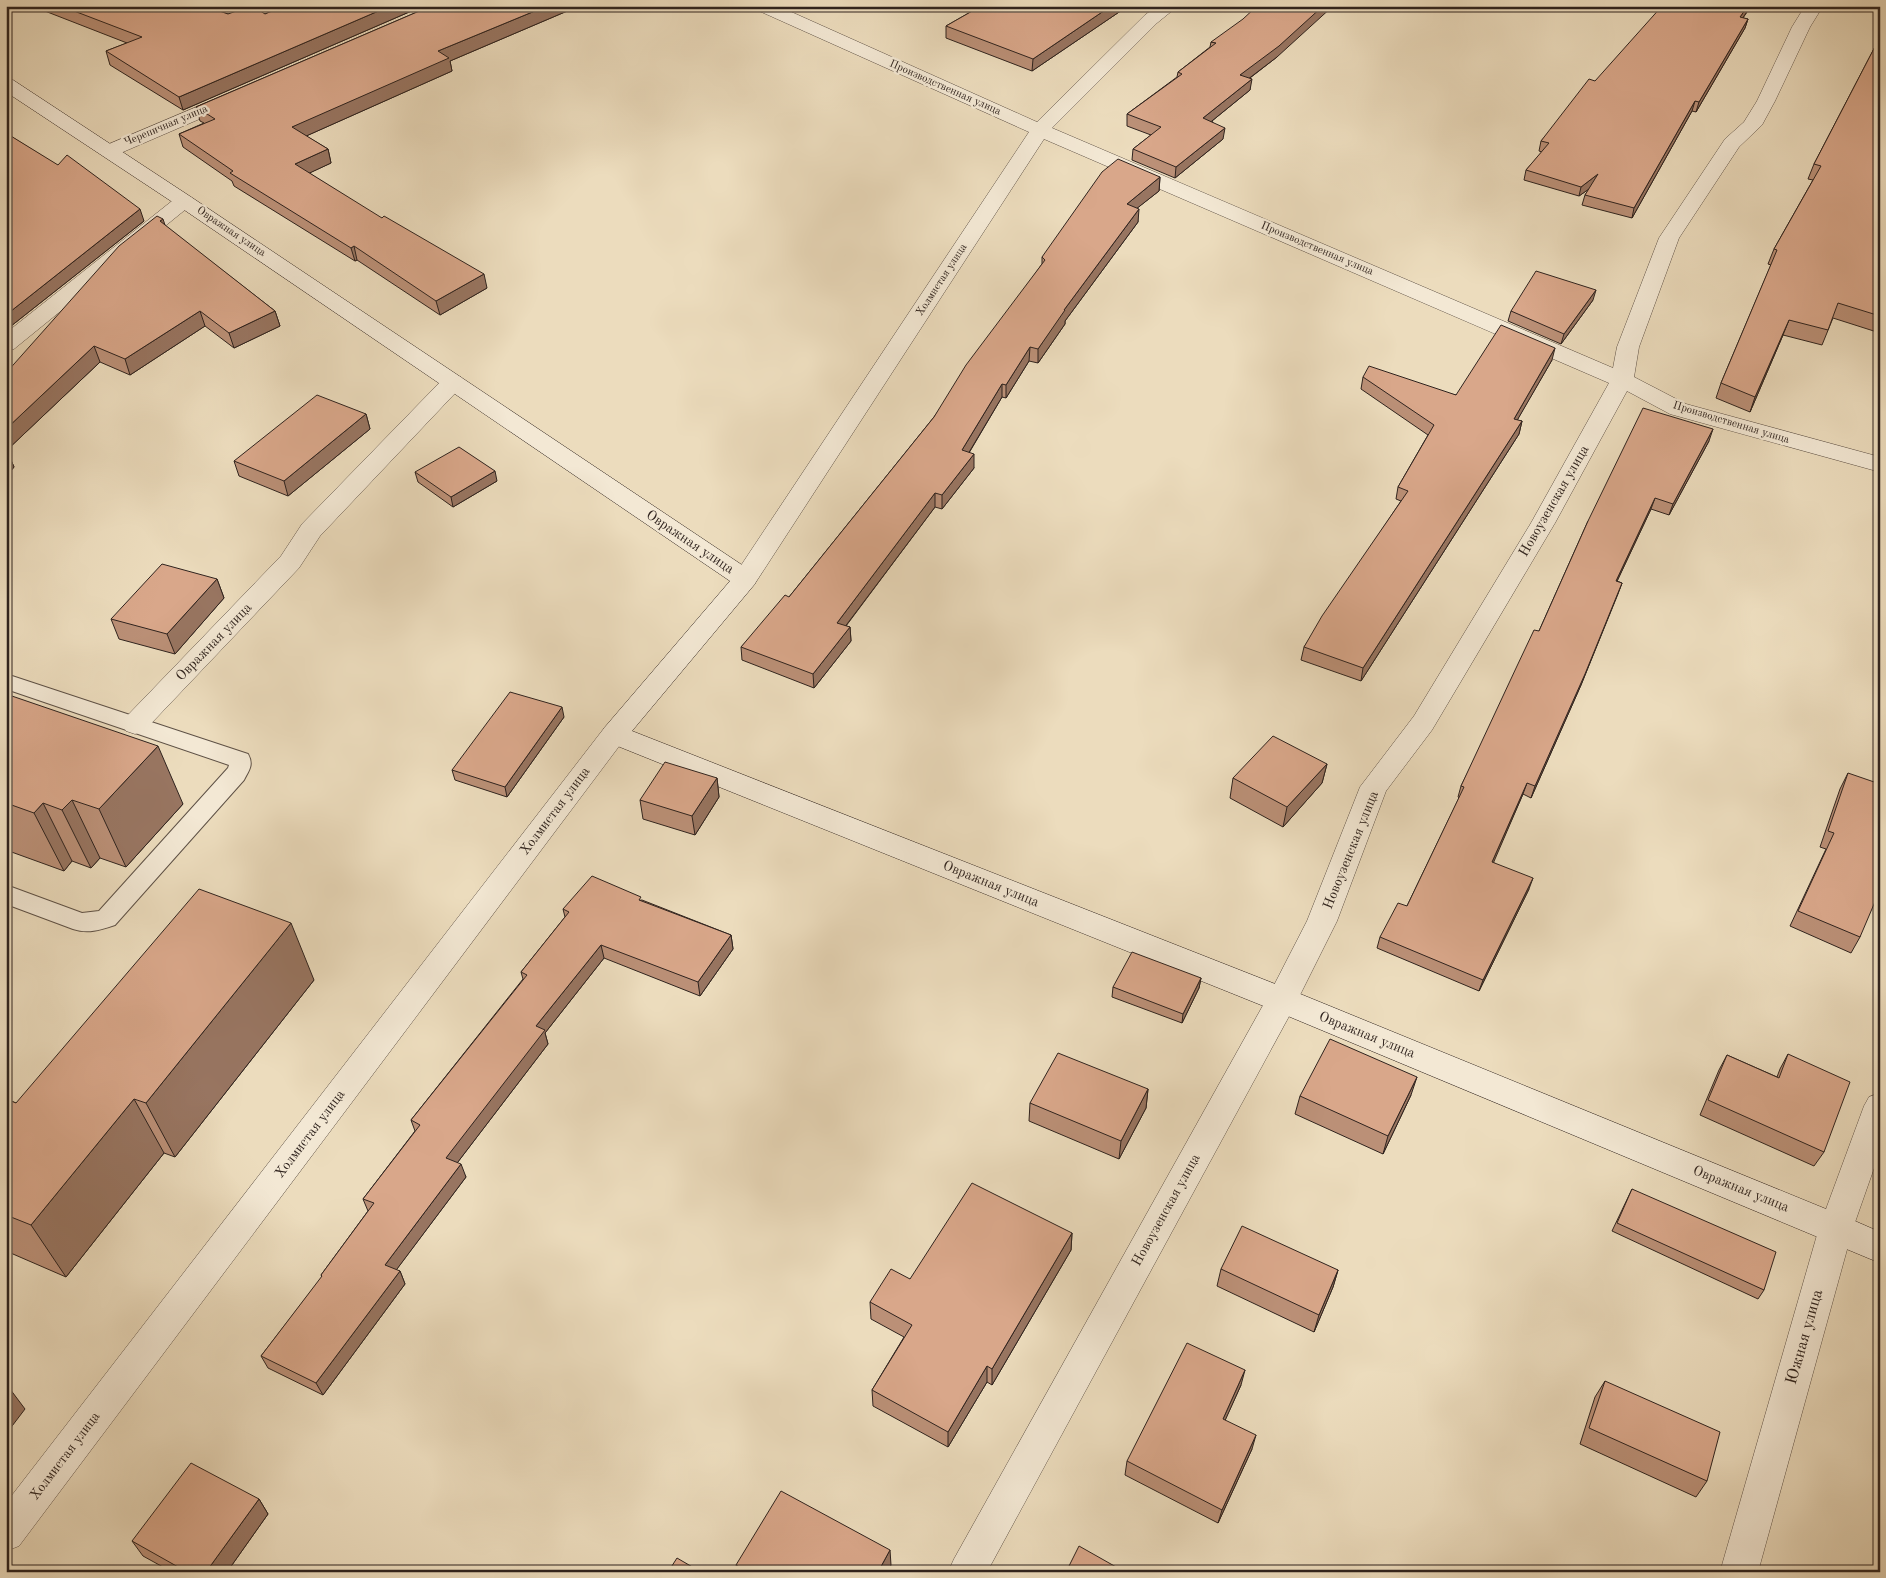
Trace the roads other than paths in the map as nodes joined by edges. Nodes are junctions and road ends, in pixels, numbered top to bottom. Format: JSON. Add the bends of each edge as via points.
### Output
{"nodes":[{"id":1,"x":764,"y":6,"type":"edge"},
{"id":2,"x":1169,"y":6,"type":"edge"},
{"id":3,"x":1814,"y":6,"type":"edge"},
{"id":4,"x":6,"y":84,"type":"edge"},
{"id":5,"x":245,"y":92,"type":"edge"},
{"id":6,"x":1040,"y":130,"type":"junction"},
{"id":7,"x":109,"y":151,"type":"junction"},
{"id":8,"x":184,"y":200,"type":"junction"},
{"id":9,"x":6,"y":344,"type":"edge"},
{"id":10,"x":1622,"y":380,"type":"junction"},
{"id":11,"x":453,"y":382,"type":"junction"},
{"id":12,"x":1880,"y":465,"type":"edge"},
{"id":13,"x":745,"y":579,"type":"junction"},
{"id":14,"x":6,"y":681,"type":"edge"},
{"id":15,"x":135,"y":724,"type":"junction"},
{"id":16,"x":614,"y":734,"type":"junction"},
{"id":17,"x":6,"y":894,"type":"edge"},
{"id":18,"x":1282,"y":1000,"type":"junction"},
{"id":19,"x":1880,"y":1106,"type":"edge"},
{"id":20,"x":1836,"y":1228,"type":"junction"},
{"id":21,"x":1880,"y":1248,"type":"edge"},
{"id":22,"x":6,"y":1533,"type":"edge"},
{"id":23,"x":967,"y":1572,"type":"edge"},
{"id":24,"x":1738,"y":1572,"type":"edge"}],
"edges":[{"from":1,"to":6,"type":"street","name":"Производственная улица"},
{"from":2,"to":6,"type":"street","name":"Холмистая улица","via":[[1151,19]]},
{"from":3,"to":10,"type":"street","name":"Новоузенская улица","via":[[1752,125],[1732,143],[1669,238],[1628,347]]},
{"from":4,"to":7,"type":"street","name":"Овражная улица"},
{"from":5,"to":7,"type":"street","name":"Черепичная улица"},
{"from":6,"to":10,"type":"street","name":"Производственная улица"},
{"from":6,"to":13,"type":"street","name":"Холмистая улица"},
{"from":7,"to":8,"type":"street","name":"Овражная улица"},
{"from":8,"to":9,"type":"street"},
{"from":8,"to":11,"type":"street","name":"Овражная улица"},
{"from":10,"to":12,"type":"street","name":"Производственная улица","via":[[1678,409]]},
{"from":10,"to":18,"type":"street","name":"Новоузенская улица","via":[[1543,523],[1423,723],[1374,788],[1322,921]]},
{"from":11,"to":13,"type":"street","name":"Овражная улица"},
{"from":11,"to":15,"type":"street","name":"Овражная улица","via":[[311,530],[290,562]]},
{"from":13,"to":16,"type":"street","name":"Овражная улица"},
{"from":14,"to":15,"type":"lane"},
{"from":15,"to":17,"type":"lane","via":[[232,756],[240,760],[240,768],[107,918],[80,922]]},
{"from":16,"to":18,"type":"street","name":"Овражная улица"},
{"from":16,"to":22,"type":"street","name":"Холмистая улица"},
{"from":18,"to":20,"type":"street","name":"Овражная улица"},
{"from":18,"to":23,"type":"street","name":"Новоузенская улица"},
{"from":19,"to":20,"type":"street","name":"Южная улица"},
{"from":20,"to":21,"type":"street","name":"Овражная улица"},
{"from":20,"to":24,"type":"street","name":"Южная улица"}]}
